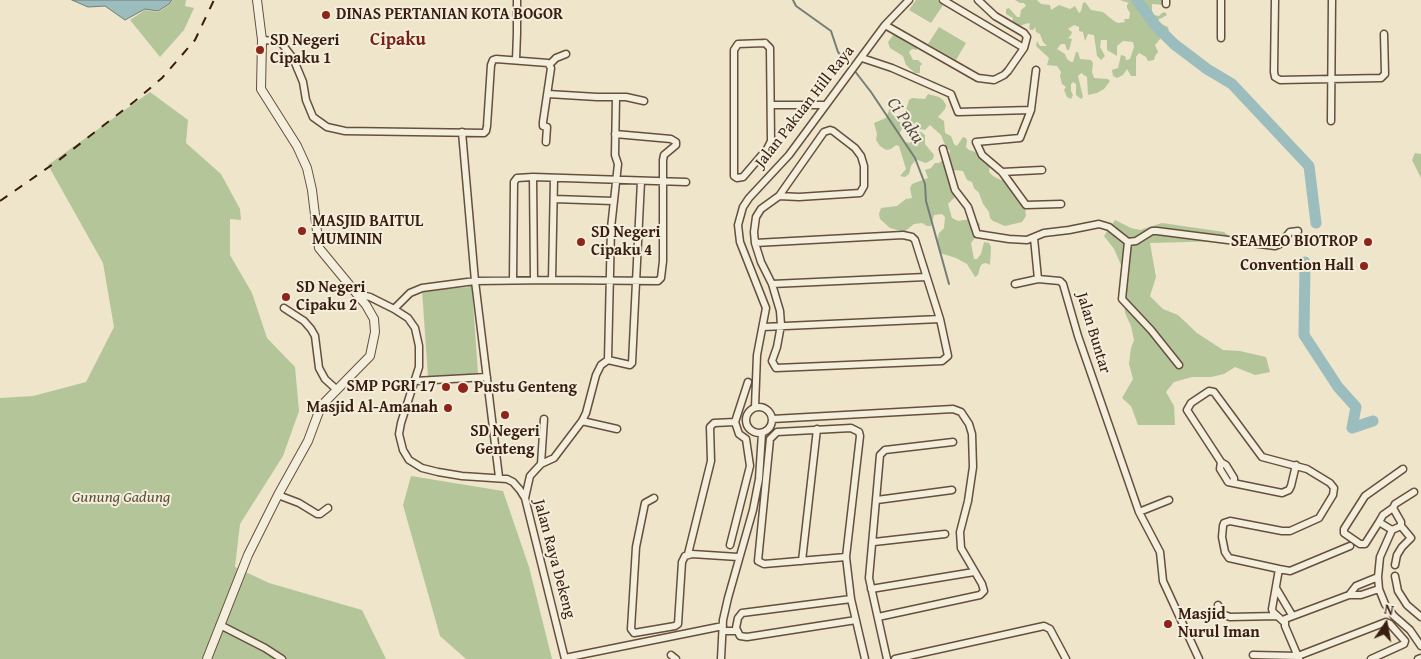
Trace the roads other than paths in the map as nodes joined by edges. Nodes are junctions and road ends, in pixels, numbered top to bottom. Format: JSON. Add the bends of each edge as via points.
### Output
{"nodes":[{"id":1,"x":257,"y":0,"type":"edge"},
{"id":2,"x":517,"y":0,"type":"edge"},
{"id":3,"x":909,"y":0,"type":"edge"},
{"id":4,"x":943,"y":0,"type":"edge"},
{"id":5,"x":978,"y":0,"type":"edge"},
{"id":6,"x":1221,"y":0,"type":"edge"},
{"id":7,"x":1275,"y":0,"type":"edge"},
{"id":8,"x":1332,"y":0,"type":"edge"},
{"id":9,"x":885,"y":25,"type":"junction"},
{"id":10,"x":1384,"y":34,"type":"dead end"},
{"id":11,"x":1221,"y":38,"type":"dead end"},
{"id":12,"x":262,"y":40,"type":"junction"},
{"id":13,"x":1024,"y":48,"type":"junction"},
{"id":14,"x":566,"y":54,"type":"dead end"},
{"id":15,"x":516,"y":60,"type":"junction"},
{"id":16,"x":860,"y":60,"type":"junction"},
{"id":17,"x":550,"y":64,"type":"junction"},
{"id":18,"x":1036,"y":70,"type":"dead end"},
{"id":19,"x":1330,"y":79,"type":"junction"},
{"id":20,"x":548,"y":94,"type":"junction"},
{"id":21,"x":616,"y":97,"type":"junction"},
{"id":22,"x":644,"y":101,"type":"dead end"},
{"id":23,"x":771,"y":104,"type":"junction"},
{"id":24,"x":826,"y":105,"type":"junction"},
{"id":25,"x":1030,"y":110,"type":"junction"},
{"id":26,"x":1331,"y":121,"type":"dead end"},
{"id":27,"x":462,"y":132,"type":"junction"},
{"id":28,"x":615,"y":134,"type":"junction"},
{"id":29,"x":546,"y":142,"type":"dead end"},
{"id":30,"x":943,"y":149,"type":"dead end"},
{"id":31,"x":1042,"y":170,"type":"dead end"},
{"id":32,"x":1002,"y":172,"type":"junction"},
{"id":33,"x":533,"y":177,"type":"junction"},
{"id":34,"x":554,"y":178,"type":"junction"},
{"id":35,"x":616,"y":180,"type":"junction"},
{"id":36,"x":641,"y":181,"type":"junction"},
{"id":37,"x":664,"y":181,"type":"junction"},
{"id":38,"x":686,"y":182,"type":"dead end"},
{"id":39,"x":779,"y":196,"type":"junction"},
{"id":40,"x":554,"y":199,"type":"junction"},
{"id":41,"x":613,"y":201,"type":"junction"},
{"id":42,"x":1061,"y":204,"type":"dead end"},
{"id":43,"x":1298,"y":231,"type":"dead end"},
{"id":44,"x":1034,"y":238,"type":"junction"},
{"id":45,"x":1128,"y":242,"type":"junction"},
{"id":46,"x":755,"y":243,"type":"junction"},
{"id":47,"x":926,"y":276,"type":"junction"},
{"id":48,"x":512,"y":280,"type":"junction"},
{"id":49,"x":534,"y":280,"type":"junction"},
{"id":50,"x":552,"y":280,"type":"junction"},
{"id":51,"x":610,"y":280,"type":"junction"},
{"id":52,"x":1038,"y":280,"type":"junction"},
{"id":53,"x":475,"y":281,"type":"junction"},
{"id":54,"x":637,"y":281,"type":"junction"},
{"id":55,"x":772,"y":284,"type":"junction"},
{"id":56,"x":1015,"y":284,"type":"dead end"},
{"id":57,"x":358,"y":294,"type":"junction"},
{"id":58,"x":284,"y":308,"type":"dead end"},
{"id":59,"x":394,"y":310,"type":"junction"},
{"id":60,"x":940,"y":319,"type":"junction"},
{"id":61,"x":781,"y":325,"type":"junction"},
{"id":62,"x":763,"y":327,"type":"junction"},
{"id":63,"x":608,"y":360,"type":"junction"},
{"id":64,"x":1179,"y":365,"type":"dead end"},
{"id":65,"x":487,"y":377,"type":"junction"},
{"id":66,"x":415,"y":381,"type":"junction"},
{"id":67,"x":748,"y":382,"type":"dead end"},
{"id":68,"x":336,"y":390,"type":"junction"},
{"id":69,"x":756,"y":407,"type":"junction"},
{"id":70,"x":544,"y":419,"type":"dead end"},
{"id":71,"x":772,"y":419,"type":"junction"},
{"id":72,"x":582,"y":420,"type":"junction"},
{"id":73,"x":735,"y":422,"type":"junction"},
{"id":74,"x":617,"y":429,"type":"dead end"},
{"id":75,"x":817,"y":429,"type":"junction"},
{"id":76,"x":762,"y":432,"type":"junction"},
{"id":77,"x":954,"y":442,"type":"dead end"},
{"id":78,"x":541,"y":464,"type":"junction"},
{"id":79,"x":1296,"y":465,"type":"junction"},
{"id":80,"x":1403,"y":469,"type":"dead end"},
{"id":81,"x":499,"y":477,"type":"junction"},
{"id":82,"x":952,"y":490,"type":"dead end"},
{"id":83,"x":1414,"y":492,"type":"dead end"},
{"id":84,"x":278,"y":495,"type":"junction"},
{"id":85,"x":525,"y":498,"type":"junction"},
{"id":86,"x":654,"y":498,"type":"dead end"},
{"id":87,"x":877,"y":500,"type":"junction"},
{"id":88,"x":1169,"y":500,"type":"dead end"},
{"id":89,"x":328,"y":508,"type":"dead end"},
{"id":90,"x":1393,"y":508,"type":"junction"},
{"id":91,"x":1139,"y":512,"type":"junction"},
{"id":92,"x":1379,"y":522,"type":"junction"},
{"id":93,"x":1401,"y":526,"type":"junction"},
{"id":94,"x":1392,"y":530,"type":"junction"},
{"id":95,"x":945,"y":534,"type":"dead end"},
{"id":96,"x":874,"y":542,"type":"junction"},
{"id":97,"x":730,"y":545,"type":"dead end"},
{"id":98,"x":1350,"y":546,"type":"dead end"},
{"id":99,"x":688,"y":554,"type":"junction"},
{"id":100,"x":738,"y":557,"type":"junction"},
{"id":101,"x":846,"y":557,"type":"junction"},
{"id":102,"x":802,"y":561,"type":"junction"},
{"id":103,"x":1395,"y":565,"type":"dead end"},
{"id":104,"x":1279,"y":569,"type":"junction"},
{"id":105,"x":974,"y":572,"type":"junction"},
{"id":106,"x":1395,"y":576,"type":"dead end"},
{"id":107,"x":1378,"y":577,"type":"junction"},
{"id":108,"x":1276,"y":588,"type":"junction"},
{"id":109,"x":871,"y":589,"type":"junction"},
{"id":110,"x":1380,"y":589,"type":"junction"},
{"id":111,"x":1349,"y":595,"type":"junction"},
{"id":112,"x":852,"y":599,"type":"junction"},
{"id":113,"x":1218,"y":605,"type":"dead end"},
{"id":114,"x":1292,"y":615,"type":"junction"},
{"id":115,"x":1277,"y":616,"type":"junction"},
{"id":116,"x":878,"y":617,"type":"junction"},
{"id":117,"x":1421,"y":617,"type":"edge"},
{"id":118,"x":856,"y":620,"type":"junction"},
{"id":119,"x":737,"y":621,"type":"junction"},
{"id":120,"x":1284,"y":622,"type":"junction"},
{"id":121,"x":220,"y":625,"type":"junction"},
{"id":122,"x":723,"y":626,"type":"junction"},
{"id":123,"x":1410,"y":630,"type":"junction"},
{"id":124,"x":737,"y":631,"type":"junction"},
{"id":125,"x":1421,"y":634,"type":"edge"},
{"id":126,"x":1421,"y":646,"type":"edge"},
{"id":127,"x":1253,"y":655,"type":"dead end"},
{"id":128,"x":565,"y":658,"type":"edge"},
{"id":129,"x":1298,"y":658,"type":"edge"},
{"id":130,"x":207,"y":659,"type":"edge"},
{"id":131,"x":282,"y":659,"type":"edge"},
{"id":132,"x":721,"y":659,"type":"edge"},
{"id":133,"x":864,"y":659,"type":"edge"},
{"id":134,"x":887,"y":659,"type":"edge"},
{"id":135,"x":895,"y":659,"type":"edge"},
{"id":136,"x":1066,"y":659,"type":"edge"},
{"id":137,"x":1199,"y":659,"type":"edge"},
{"id":138,"x":1371,"y":659,"type":"edge"}],
"edges":[{"from":1,"to":12,"type":"street"},
{"from":2,"to":15,"type":"street"},
{"from":3,"to":9,"type":"street","name":"Jalan Pakuan Hill Raya"},
{"from":4,"to":13,"type":"street"},
{"from":5,"to":13,"type":"street","via":[[995,16],[1026,35]]},
{"from":6,"to":11,"type":"street"},
{"from":7,"to":19,"type":"street","via":[[1275,77],[1280,80]]},
{"from":8,"to":19,"type":"street"},
{"from":9,"to":13,"type":"street","via":[[983,80],[994,80],[1004,75]]},
{"from":9,"to":16,"type":"street","name":"Jalan Pakuan Hill Raya"},
{"from":10,"to":19,"type":"street","via":[[1383,77]]},
{"from":12,"to":27,"type":"street","via":[[277,41],[293,58],[310,111],[319,123],[327,127]]},
{"from":12,"to":57,"type":"street","via":[[261,89],[307,168],[319,248]]},
{"from":14,"to":17,"type":"street"},
{"from":15,"to":17,"type":"street"},
{"from":15,"to":27,"type":"street","via":[[496,59],[492,62],[484,133]]},
{"from":16,"to":24,"type":"street","name":"Jalan Pakuan Hill Raya"},
{"from":16,"to":25,"type":"street","via":[[892,68],[951,94],[958,112]]},
{"from":17,"to":20,"type":"street"},
{"from":18,"to":25,"type":"street"},
{"from":19,"to":26,"type":"street"},
{"from":20,"to":21,"type":"street"},
{"from":20,"to":29,"type":"street","via":[[543,122],[547,127]]},
{"from":21,"to":22,"type":"street"},
{"from":21,"to":28,"type":"street"},
{"from":23,"to":23,"type":"street","via":[[769,46],[765,43],[738,44],[734,50],[734,176],[737,178],[743,177],[770,144]]},
{"from":23,"to":24,"type":"street"},
{"from":24,"to":62,"type":"street","name":"Jalan Pakuan Hill Raya","via":[[789,155],[748,198],[739,217],[740,242],[766,308]]},
{"from":25,"to":32,"type":"street","via":[[1020,138],[976,142],[982,155]]},
{"from":27,"to":53,"type":"street"},
{"from":28,"to":35,"type":"street"},
{"from":28,"to":37,"type":"street","via":[[676,141],[676,145],[663,157]]},
{"from":30,"to":44,"type":"street","via":[[955,190],[972,215],[976,234],[1016,240]]},
{"from":31,"to":32,"type":"street"},
{"from":32,"to":42,"type":"street","via":[[1026,205]]},
{"from":33,"to":34,"type":"street"},
{"from":33,"to":48,"type":"street","via":[[517,178],[514,182]]},
{"from":33,"to":49,"type":"street"},
{"from":34,"to":35,"type":"street"},
{"from":34,"to":40,"type":"street"},
{"from":35,"to":36,"type":"street"},
{"from":35,"to":41,"type":"street"},
{"from":36,"to":37,"type":"street"},
{"from":36,"to":54,"type":"street"},
{"from":37,"to":38,"type":"street"},
{"from":37,"to":54,"type":"street","via":[[661,278],[656,282]]},
{"from":39,"to":39,"type":"street","via":[[860,193],[864,186],[861,156],[833,131],[826,130]]},
{"from":39,"to":46,"type":"street","via":[[761,209],[756,217]]},
{"from":40,"to":41,"type":"street"},
{"from":40,"to":50,"type":"street"},
{"from":41,"to":51,"type":"street"},
{"from":43,"to":45,"type":"street","via":[[1290,232],[1274,246],[1158,231]]},
{"from":44,"to":45,"type":"street","via":[[1044,233],[1099,224]]},
{"from":44,"to":52,"type":"street"},
{"from":45,"to":64,"type":"street","via":[[1122,299]]},
{"from":46,"to":47,"type":"street","via":[[908,235],[915,240]]},
{"from":46,"to":55,"type":"street"},
{"from":47,"to":55,"type":"street"},
{"from":47,"to":60,"type":"street"},
{"from":48,"to":49,"type":"street"},
{"from":48,"to":53,"type":"street"},
{"from":49,"to":50,"type":"street"},
{"from":50,"to":51,"type":"street"},
{"from":51,"to":54,"type":"street"},
{"from":51,"to":63,"type":"street"},
{"from":52,"to":56,"type":"street"},
{"from":52,"to":91,"type":"street","name":"Jalan Buntar","via":[[1063,284]]},
{"from":53,"to":59,"type":"street","via":[[415,290]]},
{"from":53,"to":65,"type":"street"},
{"from":54,"to":63,"type":"street","via":[[632,363]]},
{"from":55,"to":61,"type":"street"},
{"from":57,"to":59,"type":"street","name":"Jalan Raya Dekeng"},
{"from":57,"to":68,"type":"street","via":[[374,319],[374,342],[366,362]]},
{"from":58,"to":68,"type":"street","via":[[311,329],[315,336],[319,368]]},
{"from":59,"to":66,"type":"street","name":"Jalan Raya Dekeng","via":[[408,318],[415,328],[419,356]]},
{"from":60,"to":61,"type":"street"},
{"from":60,"to":61,"type":"street","via":[[948,352],[946,360],[776,368],[772,361]]},
{"from":61,"to":62,"type":"street"},
{"from":62,"to":69,"type":"street","name":"Jalan Pakuan Hill Raya","via":[[757,355]]},
{"from":63,"to":72,"type":"street","via":[[596,375]]},
{"from":65,"to":66,"type":"street"},
{"from":65,"to":81,"type":"street"},
{"from":66,"to":81,"type":"street","name":"Jalan Raya Dekeng","via":[[399,434],[409,460],[438,472]]},
{"from":67,"to":73,"type":"street"},
{"from":68,"to":84,"type":"street","via":[[321,406],[308,441]]},
{"from":69,"to":71,"type":"street","via":[[766,409]]},
{"from":69,"to":76,"type":"street","via":[[747,415],[746,423],[754,432]]},
{"from":70,"to":78,"type":"street"},
{"from":71,"to":76,"type":"street","via":[[769,428]]},
{"from":71,"to":105,"type":"street","via":[[953,409],[961,412],[972,434],[973,467],[960,532],[961,548]]},
{"from":72,"to":74,"type":"street"},
{"from":72,"to":78,"type":"street","via":[[554,458]]},
{"from":73,"to":97,"type":"street","via":[[739,434],[746,439],[750,466]]},
{"from":73,"to":99,"type":"street","via":[[714,423],[710,428],[711,461]]},
{"from":75,"to":101,"type":"street","via":[[851,428],[860,436]]},
{"from":75,"to":102,"type":"street"},
{"from":75,"to":102,"type":"street","via":[[777,432],[770,439],[758,561],[764,564]]},
{"from":76,"to":100,"type":"street","via":[[760,479]]},
{"from":77,"to":87,"type":"street","via":[[882,452]]},
{"from":78,"to":85,"type":"street","via":[[530,476]]},
{"from":79,"to":79,"type":"street","via":[[1262,457],[1214,392],[1209,391],[1191,403],[1187,410],[1226,465],[1234,483],[1282,493],[1292,486]]},
{"from":79,"to":104,"type":"street","via":[[1307,468],[1334,488],[1319,518],[1287,532],[1230,521],[1223,526],[1222,537],[1229,558]]},
{"from":80,"to":92,"type":"street","via":[[1365,496],[1344,533],[1365,544]]},
{"from":81,"to":85,"type":"street","name":"Jalan Raya Dekeng","via":[[518,486]]},
{"from":82,"to":87,"type":"street"},
{"from":83,"to":90,"type":"street"},
{"from":84,"to":89,"type":"street","via":[[317,514]]},
{"from":84,"to":121,"type":"street","via":[[248,556]]},
{"from":85,"to":128,"type":"street","name":"Jalan Raya Dekeng"},
{"from":86,"to":99,"type":"street","via":[[646,503],[636,547],[631,629],[634,633],[678,624],[682,562]]},
{"from":87,"to":96,"type":"street"},
{"from":88,"to":91,"type":"street"},
{"from":90,"to":92,"type":"street","via":[[1382,515]]},
{"from":90,"to":93,"type":"street","via":[[1402,522]]},
{"from":91,"to":137,"type":"street","name":"Jalan Buntar","via":[[1160,552],[1163,580]]},
{"from":92,"to":94,"type":"street"},
{"from":93,"to":94,"type":"street"},
{"from":93,"to":103,"type":"street","via":[[1411,538],[1396,555]]},
{"from":94,"to":107,"type":"street","via":[[1380,557]]},
{"from":95,"to":96,"type":"street"},
{"from":96,"to":109,"type":"street"},
{"from":98,"to":104,"type":"street","via":[[1290,571]]},
{"from":99,"to":100,"type":"street"},
{"from":100,"to":122,"type":"street"},
{"from":101,"to":102,"type":"street"},
{"from":101,"to":112,"type":"street"},
{"from":104,"to":108,"type":"street"},
{"from":105,"to":109,"type":"street"},
{"from":105,"to":116,"type":"street","via":[[984,588],[980,595]]},
{"from":106,"to":117,"type":"street","via":[[1398,591],[1407,605]]},
{"from":107,"to":110,"type":"street"},
{"from":107,"to":111,"type":"street","via":[[1356,586]]},
{"from":108,"to":114,"type":"street"},
{"from":108,"to":115,"type":"street","via":[[1272,604]]},
{"from":109,"to":116,"type":"street"},
{"from":110,"to":111,"type":"street"},
{"from":110,"to":123,"type":"street","via":[[1385,604]]},
{"from":111,"to":114,"type":"street"},
{"from":112,"to":118,"type":"street"},
{"from":112,"to":119,"type":"street","via":[[742,613]]},
{"from":113,"to":115,"type":"street","via":[[1222,614],[1230,617]]},
{"from":114,"to":120,"type":"street"},
{"from":115,"to":120,"type":"street"},
{"from":116,"to":134,"type":"street"},
{"from":118,"to":124,"type":"street","via":[[747,637],[740,636]]},
{"from":118,"to":133,"type":"street"},
{"from":119,"to":122,"type":"street"},
{"from":119,"to":124,"type":"street"},
{"from":120,"to":129,"type":"street"},
{"from":121,"to":130,"type":"street"},
{"from":121,"to":131,"type":"street"},
{"from":122,"to":124,"type":"street"},
{"from":122,"to":128,"type":"street"},
{"from":122,"to":132,"type":"street"},
{"from":123,"to":125,"type":"street"},
{"from":123,"to":126,"type":"street"},
{"from":127,"to":129,"type":"street"},
{"from":129,"to":138,"type":"street","via":[[1386,622],[1404,644]]},
{"from":135,"to":136,"type":"street","via":[[1044,626],[1050,629]]}]}
